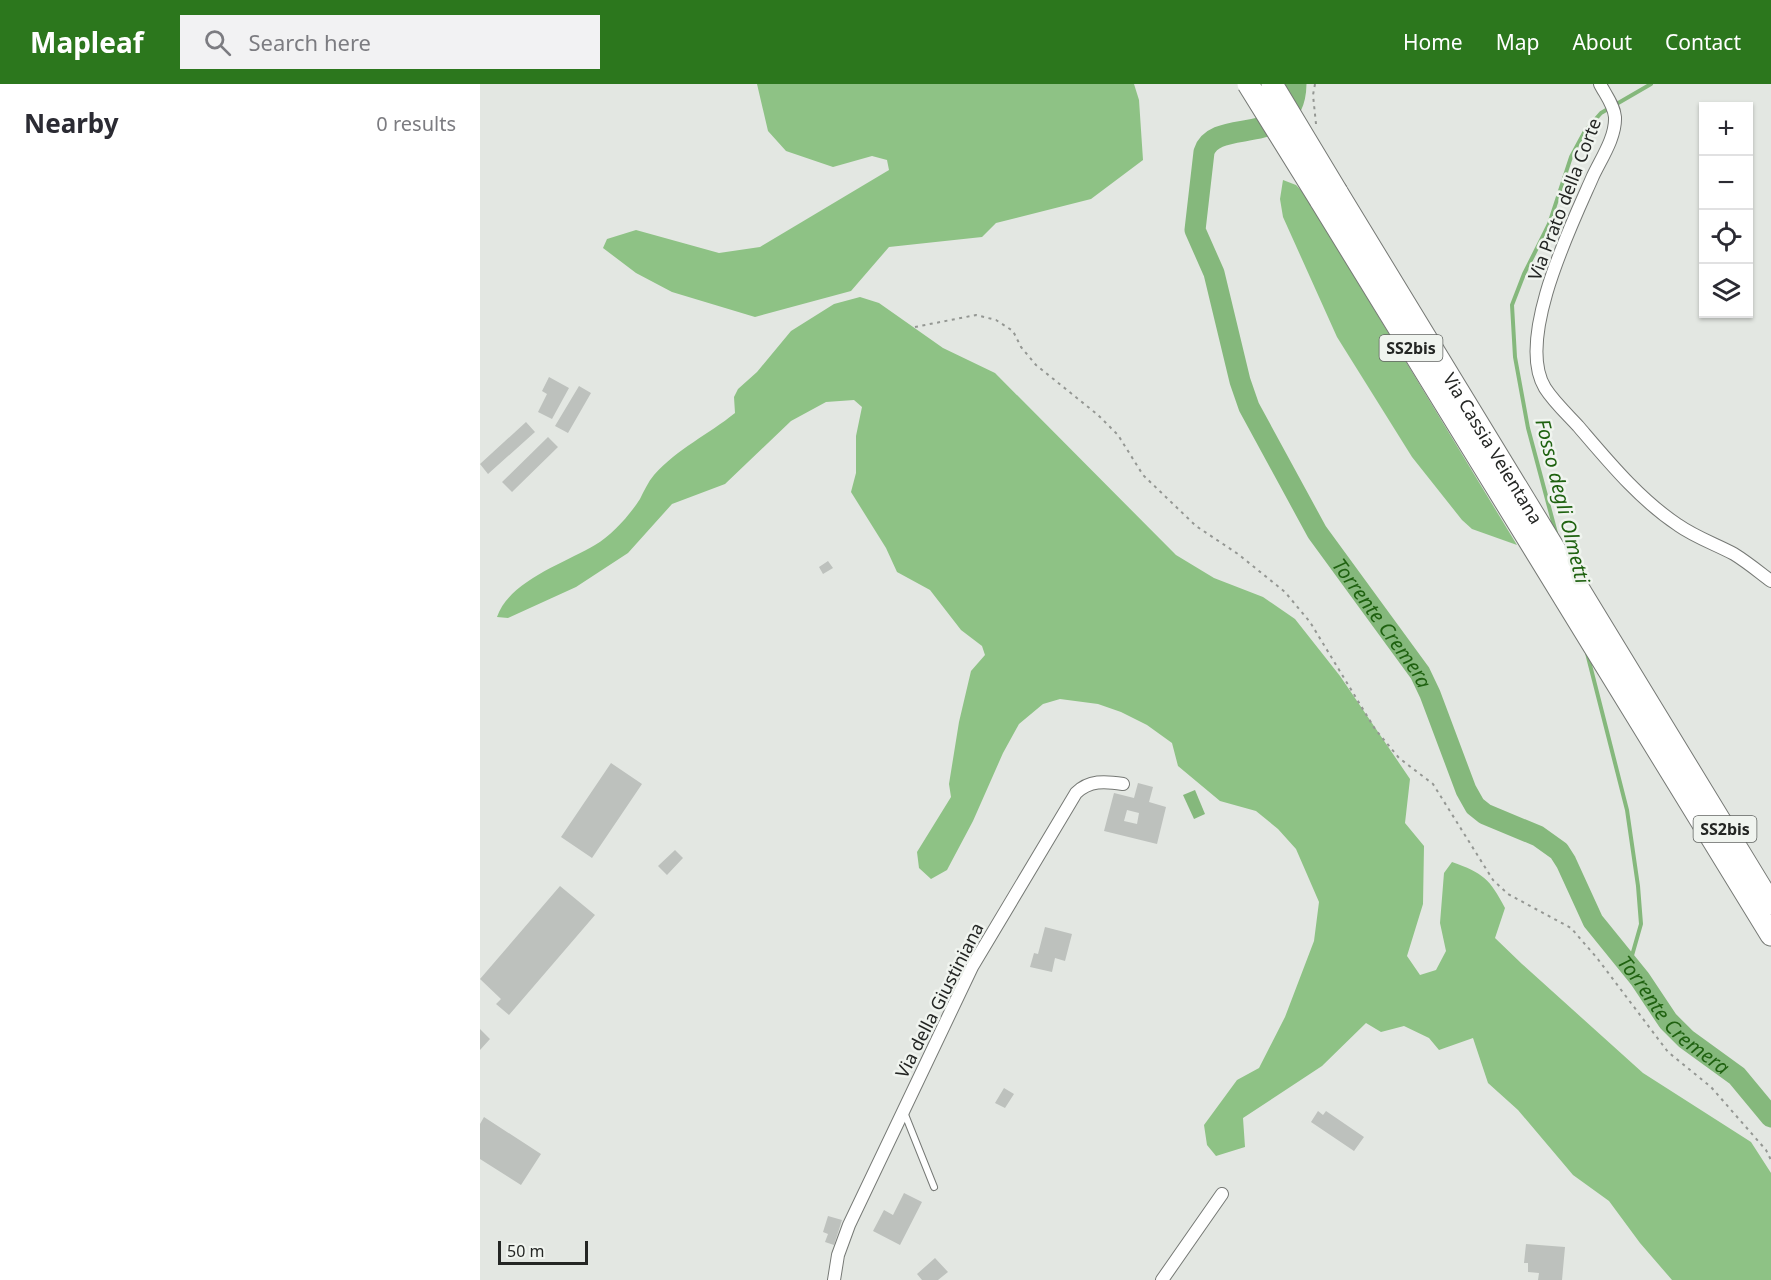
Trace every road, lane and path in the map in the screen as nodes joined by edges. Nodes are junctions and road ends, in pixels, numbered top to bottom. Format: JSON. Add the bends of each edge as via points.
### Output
{"nodes":[{"id":1,"x":1248,"y":84,"type":"edge"},
{"id":2,"x":1272,"y":84,"type":"edge"},
{"id":3,"x":1600,"y":84,"type":"edge"},
{"id":4,"x":1328,"y":196,"type":"junction"},
{"id":5,"x":915,"y":327,"type":"dead end"},
{"id":6,"x":1771,"y":581,"type":"edge"},
{"id":7,"x":1672,"y":758,"type":"junction"},
{"id":8,"x":1123,"y":784,"type":"dead end"},
{"id":9,"x":1771,"y":904,"type":"edge"},
{"id":10,"x":1771,"y":935,"type":"edge"},
{"id":11,"x":903,"y":1111,"type":"junction"},
{"id":12,"x":1771,"y":1160,"type":"edge"},
{"id":13,"x":934,"y":1187,"type":"dead end"},
{"id":14,"x":1222,"y":1194,"type":"dead end"},
{"id":15,"x":834,"y":1280,"type":"edge"},
{"id":16,"x":1162,"y":1280,"type":"edge"}],
"edges":[{"from":1,"to":4,"type":"highway","name":"Via Cassia Veientana","number":"SS2bis","bridge":true},
{"from":2,"to":4,"type":"highway","name":"Via Cassia Veientana","number":"SS2bis","bridge":true},
{"from":3,"to":6,"type":"street","name":"Via Prato della Corte","via":[[1614,112],[1614,130],[1571,226],[1544,302],[1538,326],[1542,381],[1582,432],[1653,506],[1688,532],[1736,555]]},
{"from":4,"to":7,"type":"highway","name":"Via Cassia Veientana","number":"SS2bis"},
{"from":5,"to":12,"type":"path","via":[[976,315],[996,320],[1013,331],[1036,365],[1118,435],[1143,475],[1196,526],[1285,592],[1310,621],[1376,729],[1399,758],[1433,784],[1493,880],[1508,894],[1571,928],[1668,1052],[1711,1087]]},
{"from":7,"to":9,"type":"highway","name":"Via Cassia Veientana","number":"SS2bis"},
{"from":7,"to":10,"type":"highway","number":"SS2bis"},
{"from":8,"to":11,"type":"street","name":"Via della Giustiniana","via":[[1090,783],[1073,797],[972,967]]},
{"from":11,"to":13,"type":"lane"},
{"from":11,"to":15,"type":"street","name":"Via della Giustiniana","via":[[846,1233]]},
{"from":14,"to":16,"type":"street"}]}
